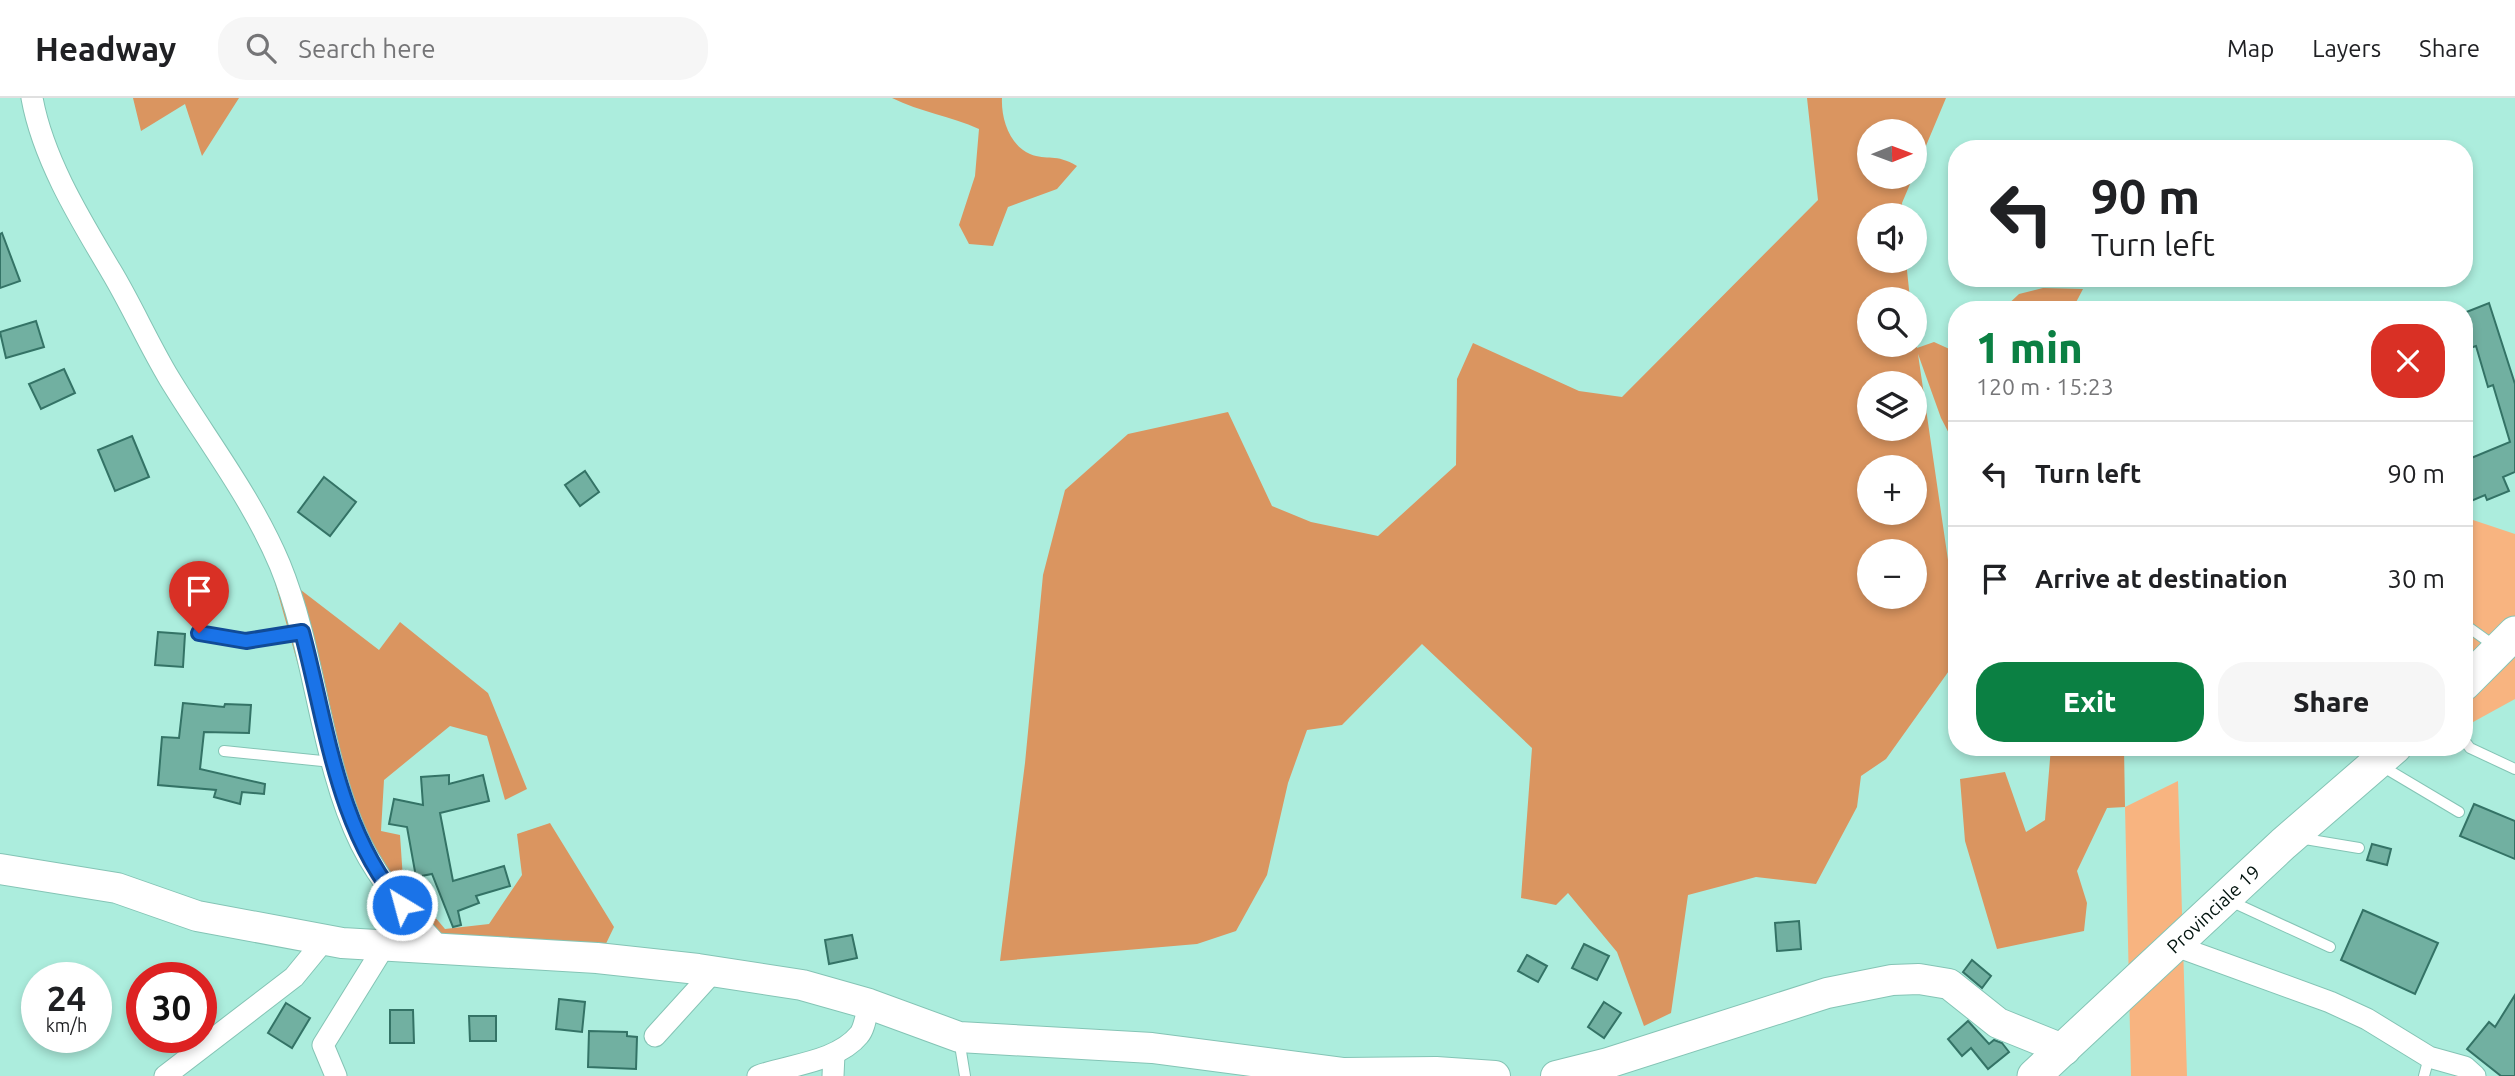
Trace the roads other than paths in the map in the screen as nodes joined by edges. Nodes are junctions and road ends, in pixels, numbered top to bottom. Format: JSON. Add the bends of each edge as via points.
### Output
{"nodes":[{"id":1,"x":32,"y":98,"type":"edge"},
{"id":2,"x":2473,"y":628,"type":"edge"},
{"id":3,"x":302,"y":632,"type":"junction"},
{"id":4,"x":199,"y":633,"type":"dead end"},
{"id":5,"x":2507,"y":641,"type":"edge"},
{"id":6,"x":2473,"y":675,"type":"edge"},
{"id":7,"x":2473,"y":749,"type":"edge"},
{"id":8,"x":224,"y":751,"type":"dead end"},
{"id":9,"x":2385,"y":756,"type":"edge"},
{"id":10,"x":2387,"y":756,"type":"edge"},
{"id":11,"x":335,"y":762,"type":"junction"},
{"id":12,"x":2515,"y":769,"type":"edge"},
{"id":13,"x":2459,"y":812,"type":"dead end"},
{"id":14,"x":2291,"y":836,"type":"junction"},
{"id":15,"x":2359,"y":848,"type":"dead end"},
{"id":16,"x":0,"y":869,"type":"edge"},
{"id":17,"x":2224,"y":899,"type":"junction"},
{"id":18,"x":326,"y":938,"type":"junction"},
{"id":19,"x":2173,"y":945,"type":"junction"},
{"id":20,"x":384,"y":946,"type":"junction"},
{"id":21,"x":2330,"y":947,"type":"dead end"},
{"id":22,"x":441,"y":949,"type":"junction"},
{"id":23,"x":714,"y":971,"type":"junction"},
{"id":24,"x":869,"y":1004,"type":"junction"},
{"id":25,"x":655,"y":1036,"type":"dead end"},
{"id":26,"x":959,"y":1037,"type":"junction"},
{"id":27,"x":2065,"y":1050,"type":"junction"},
{"id":28,"x":834,"y":1054,"type":"junction"},
{"id":29,"x":2426,"y":1067,"type":"edge"},
{"id":30,"x":1434,"y":1074,"type":"edge"},
{"id":31,"x":165,"y":1076,"type":"edge"},
{"id":32,"x":336,"y":1076,"type":"edge"},
{"id":33,"x":758,"y":1076,"type":"edge"},
{"id":34,"x":832,"y":1076,"type":"edge"},
{"id":35,"x":965,"y":1076,"type":"edge"},
{"id":36,"x":1495,"y":1076,"type":"edge"},
{"id":37,"x":1556,"y":1076,"type":"edge"},
{"id":38,"x":2035,"y":1076,"type":"edge"},
{"id":39,"x":2475,"y":1076,"type":"edge"}],
"edges":[{"from":1,"to":3,"type":"street","via":[[51,157],[91,237],[279,563]]},
{"from":2,"to":5,"type":"lane"},
{"from":3,"to":4,"type":"lane","via":[[246,641]]},
{"from":3,"to":11,"type":"street"},
{"from":5,"to":6,"type":"main road"},
{"from":7,"to":12,"type":"lane"},
{"from":8,"to":11,"type":"lane"},
{"from":9,"to":14,"type":"main road","name":"Provinciale 19"},
{"from":10,"to":13,"type":"lane"},
{"from":11,"to":22,"type":"street","via":[[367,854],[386,887]]},
{"from":14,"to":15,"type":"lane"},
{"from":14,"to":17,"type":"main road","name":"Provinciale 19"},
{"from":16,"to":18,"type":"street","via":[[117,888],[197,916]]},
{"from":17,"to":19,"type":"main road","name":"Provinciale 19"},
{"from":17,"to":21,"type":"lane"},
{"from":18,"to":20,"type":"street"},
{"from":18,"to":31,"type":"street","via":[[294,977]]},
{"from":19,"to":27,"type":"main road","name":"Provinciale 19"},
{"from":19,"to":29,"type":"street","via":[[2367,1019]]},
{"from":20,"to":22,"type":"street"},
{"from":20,"to":32,"type":"street","via":[[323,1045]]},
{"from":22,"to":23,"type":"street","via":[[597,958]]},
{"from":23,"to":24,"type":"street","via":[[802,985]]},
{"from":23,"to":25,"type":"street"},
{"from":24,"to":26,"type":"street"},
{"from":24,"to":28,"type":"street","via":[[860,1034]]},
{"from":26,"to":30,"type":"street","via":[[1152,1048],[1344,1073]]},
{"from":26,"to":35,"type":"lane"},
{"from":27,"to":37,"type":"street","via":[[1998,1023],[1949,984],[1906,980],[1827,993]]},
{"from":27,"to":38,"type":"main road","name":"Provinciale 19"},
{"from":28,"to":33,"type":"street"},
{"from":28,"to":34,"type":"street"},
{"from":29,"to":39,"type":"street","via":[[2465,1067]]},
{"from":30,"to":36,"type":"street"}]}
